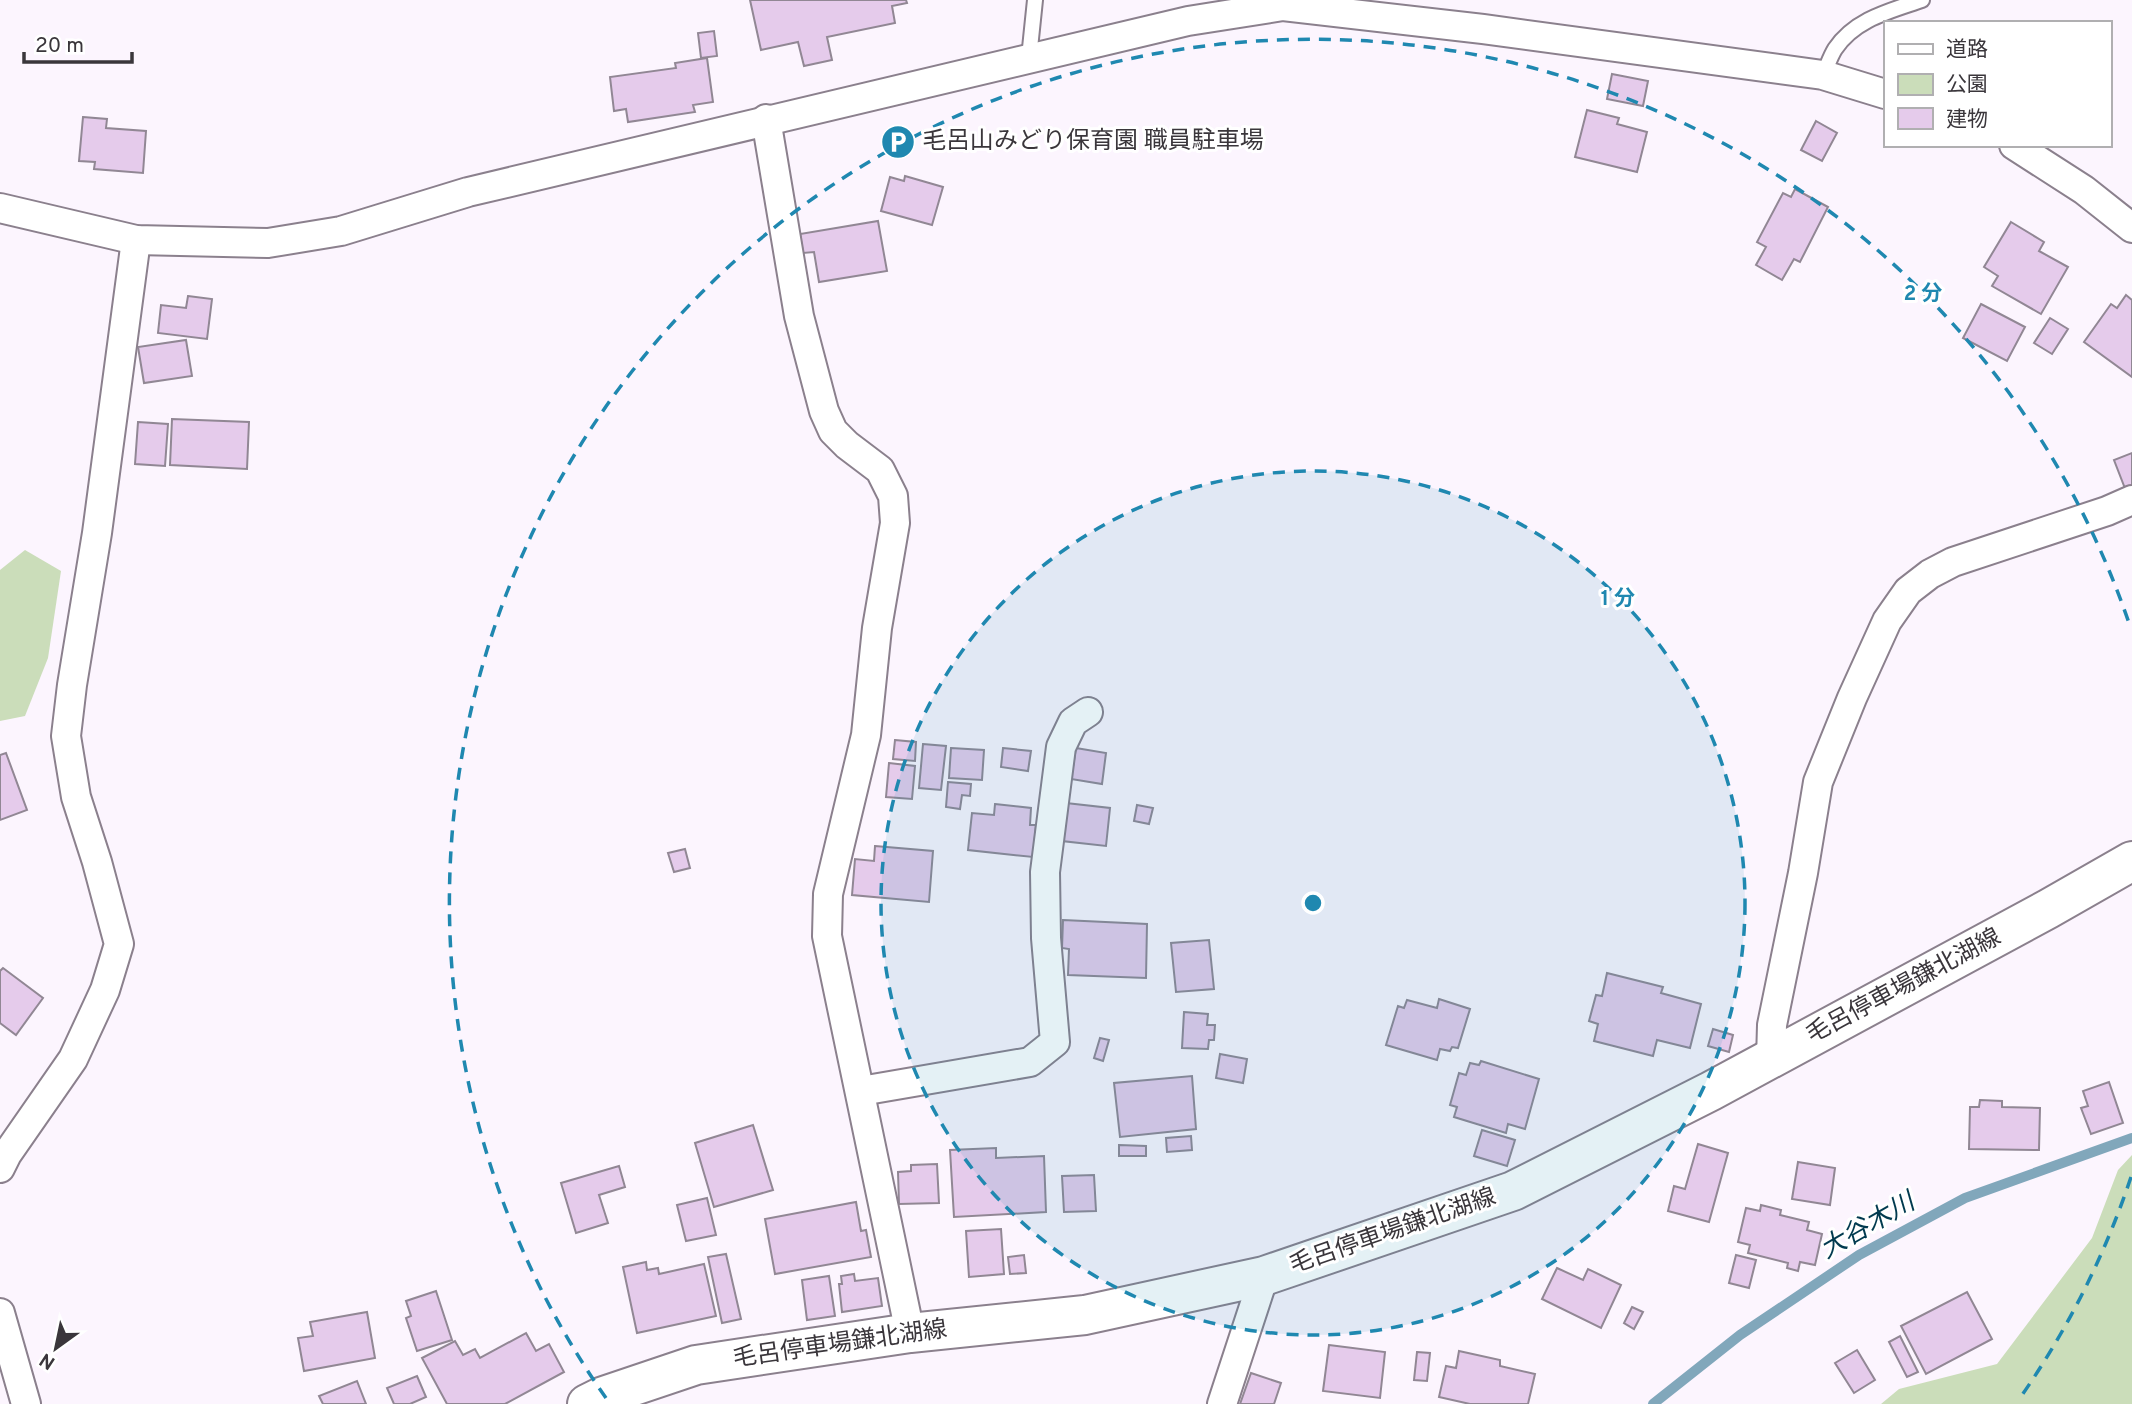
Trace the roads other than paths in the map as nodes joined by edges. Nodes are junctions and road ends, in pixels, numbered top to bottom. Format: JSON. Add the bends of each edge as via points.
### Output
{"nodes":[{"id":1,"x":1035,"y":0,"type":"edge"},
{"id":2,"x":1913,"y":1,"type":"edge"},
{"id":3,"x":1029,"y":58,"type":"junction"},
{"id":4,"x":1823,"y":75,"type":"junction"},
{"id":5,"x":1884,"y":94,"type":"edge"},
{"id":6,"x":766,"y":119,"type":"junction"},
{"id":7,"x":2017,"y":147,"type":"edge"},
{"id":8,"x":0,"y":208,"type":"edge"},
{"id":9,"x":2132,"y":228,"type":"edge"},
{"id":10,"x":136,"y":240,"type":"junction"},
{"id":11,"x":2132,"y":500,"type":"edge"},
{"id":12,"x":1088,"y":712,"type":"dead end"},
{"id":13,"x":2132,"y":861,"type":"edge"},
{"id":14,"x":1771,"y":1060,"type":"junction"},
{"id":15,"x":861,"y":1091,"type":"junction"},
{"id":16,"x":0,"y":1168,"type":"edge"},
{"id":17,"x":1264,"y":1276,"type":"junction"},
{"id":18,"x":0,"y":1313,"type":"edge"},
{"id":19,"x":910,"y":1333,"type":"junction"},
{"id":20,"x":0,"y":1398,"type":"edge"},
{"id":21,"x":24,"y":1404,"type":"edge"},
{"id":22,"x":587,"y":1404,"type":"edge"},
{"id":23,"x":1222,"y":1404,"type":"edge"}],
"edges":[{"from":1,"to":3,"type":"lane"},
{"from":2,"to":4,"type":"lane","via":[[1854,29],[1834,50]]},
{"from":3,"to":4,"type":"street","via":[[1188,21],[1283,6]]},
{"from":3,"to":6,"type":"street"},
{"from":4,"to":5,"type":"street"},
{"from":6,"to":10,"type":"street","via":[[467,192],[341,231],[268,243]]},
{"from":6,"to":15,"type":"street","via":[[799,316],[824,411],[833,431],[880,470],[893,496],[895,523],[877,628],[866,735],[828,894],[827,936]]},
{"from":7,"to":9,"type":"street"},
{"from":8,"to":10,"type":"street"},
{"from":10,"to":16,"type":"street","via":[[66,736],[76,797],[119,944],[105,990],[74,1059]]},
{"from":11,"to":14,"type":"street","via":[[1953,562],[1908,591],[1887,621],[1818,782],[1772,1025]]},
{"from":12,"to":15,"type":"street","via":[[1073,722],[1061,747],[1045,872],[1055,1042],[1030,1062]]},
{"from":13,"to":14,"type":"main road","name":"毛呂停車場鎌北湖線"},
{"from":14,"to":17,"type":"main road","name":"毛呂停車場鎌北湖線","via":[[1513,1191]]},
{"from":15,"to":19,"type":"street"},
{"from":17,"to":19,"type":"main road","name":"毛呂停車場鎌北湖線","via":[[1085,1315]]},
{"from":17,"to":23,"type":"street"},
{"from":18,"to":21,"type":"street"},
{"from":19,"to":22,"type":"main road","name":"毛呂停車場鎌北湖線","via":[[696,1364]]},
{"from":20,"to":21,"type":"street"}]}
